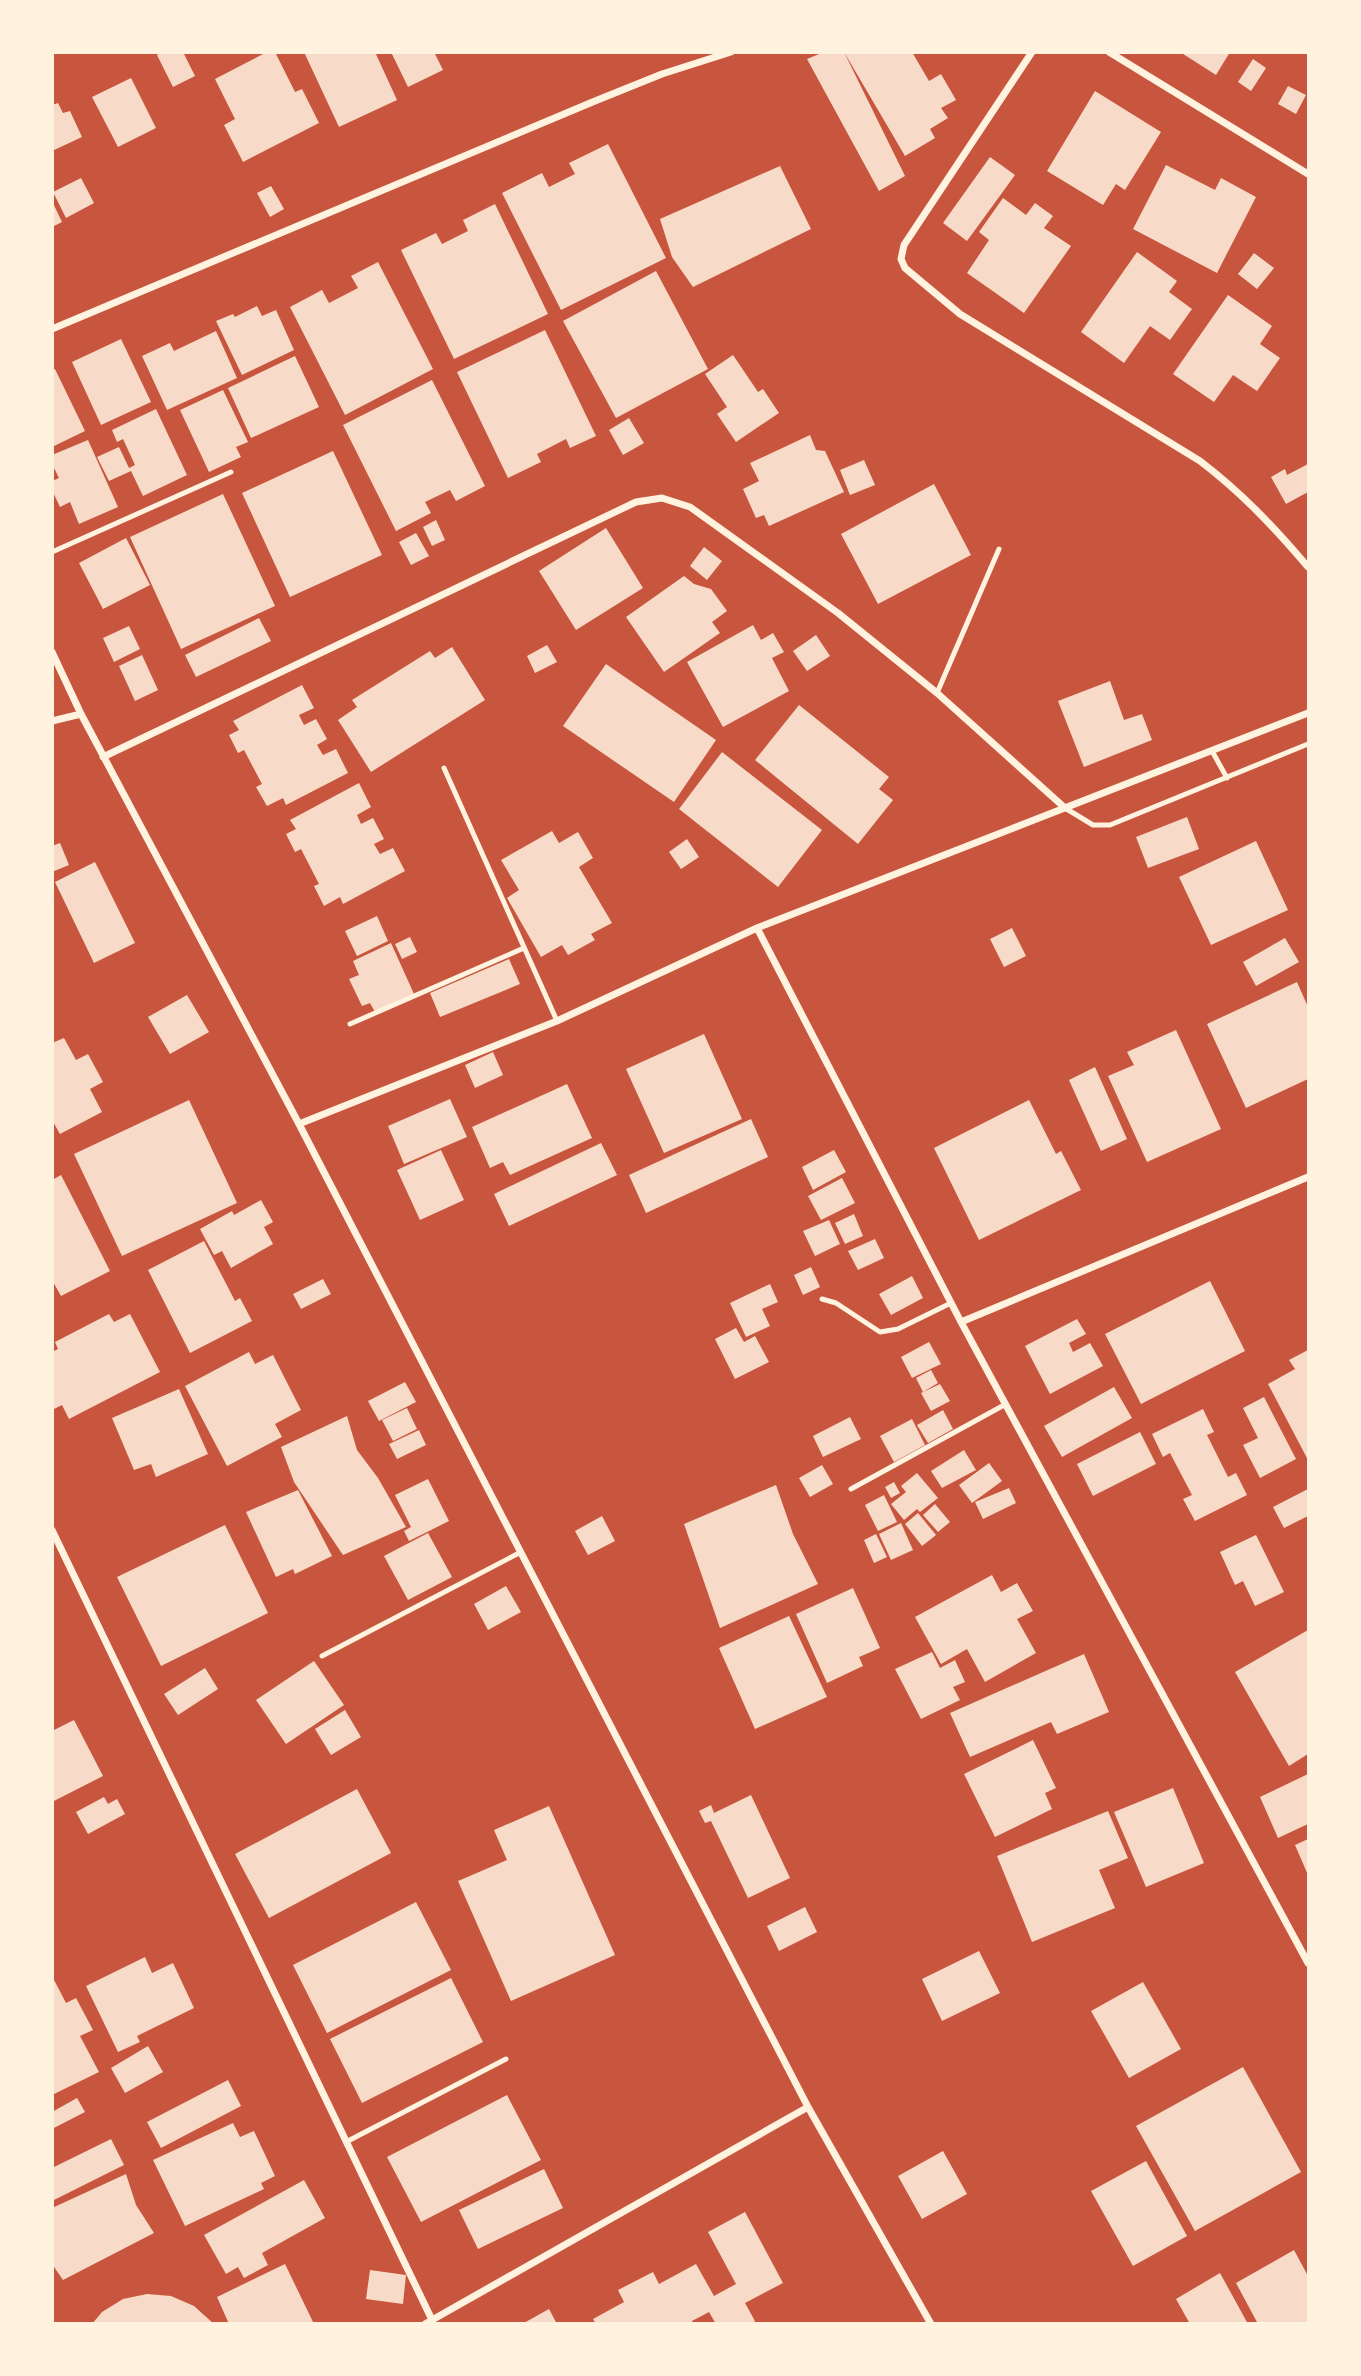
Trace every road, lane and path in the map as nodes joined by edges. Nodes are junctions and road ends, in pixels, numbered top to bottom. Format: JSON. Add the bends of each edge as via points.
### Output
{"nodes":[{"id":1,"x":731,"y":52,"type":"edge"},
{"id":2,"x":1032,"y":52,"type":"edge"},
{"id":3,"x":1109,"y":52,"type":"edge"},
{"id":4,"x":1308,"y":174,"type":"edge"},
{"id":5,"x":52,"y":329,"type":"edge"},
{"id":6,"x":231,"y":472,"type":"dead end"},
{"id":7,"x":999,"y":549,"type":"dead end"},
{"id":8,"x":52,"y":552,"type":"edge"},
{"id":9,"x":1308,"y":567,"type":"edge"},
{"id":10,"x":52,"y":652,"type":"edge"},
{"id":11,"x":937,"y":693,"type":"junction"},
{"id":12,"x":1308,"y":713,"type":"edge"},
{"id":13,"x":80,"y":714,"type":"junction"},
{"id":14,"x":52,"y":721,"type":"edge"},
{"id":15,"x":1308,"y":744,"type":"edge"},
{"id":16,"x":1212,"y":751,"type":"junction"},
{"id":17,"x":103,"y":757,"type":"junction"},
{"id":18,"x":444,"y":768,"type":"dead end"},
{"id":19,"x":1227,"y":778,"type":"junction"},
{"id":20,"x":1065,"y":808,"type":"junction"},
{"id":21,"x":757,"y":928,"type":"junction"},
{"id":22,"x":524,"y":948,"type":"junction"},
{"id":23,"x":557,"y":1021,"type":"junction"},
{"id":24,"x":350,"y":1024,"type":"dead end"},
{"id":25,"x":299,"y":1124,"type":"junction"},
{"id":26,"x":1308,"y":1177,"type":"edge"},
{"id":27,"x":822,"y":1299,"type":"dead end"},
{"id":28,"x":951,"y":1303,"type":"junction"},
{"id":29,"x":961,"y":1322,"type":"junction"},
{"id":30,"x":1006,"y":1404,"type":"junction"},
{"id":31,"x":851,"y":1489,"type":"dead end"},
{"id":32,"x":52,"y":1530,"type":"edge"},
{"id":33,"x":521,"y":1552,"type":"junction"},
{"id":34,"x":322,"y":1656,"type":"dead end"},
{"id":35,"x":1308,"y":1963,"type":"edge"},
{"id":36,"x":506,"y":2059,"type":"dead end"},
{"id":37,"x":807,"y":2107,"type":"junction"},
{"id":38,"x":346,"y":2142,"type":"junction"},
{"id":39,"x":430,"y":2322,"type":"edge"},
{"id":40,"x":931,"y":2323,"type":"edge"}],
"edges":[{"from":1,"to":5,"type":"street","via":[[607,96]]},
{"from":2,"to":9,"type":"street","via":[[904,245],[901,259],[905,268],[960,314],[1208,467],[1254,506]]},
{"from":3,"to":4,"type":"street"},
{"from":6,"to":8,"type":"lane"},
{"from":7,"to":11,"type":"lane"},
{"from":10,"to":13,"type":"street"},
{"from":11,"to":17,"type":"street","via":[[838,612],[690,508],[651,498]]},
{"from":11,"to":20,"type":"street"},
{"from":12,"to":16,"type":"street"},
{"from":13,"to":14,"type":"street"},
{"from":13,"to":17,"type":"street"},
{"from":15,"to":19,"type":"lane"},
{"from":16,"to":19,"type":"lane"},
{"from":16,"to":20,"type":"street"},
{"from":17,"to":25,"type":"street"},
{"from":18,"to":22,"type":"lane"},
{"from":19,"to":20,"type":"lane","via":[[1111,825],[1093,825]]},
{"from":20,"to":21,"type":"street"},
{"from":21,"to":23,"type":"street"},
{"from":21,"to":28,"type":"street"},
{"from":22,"to":23,"type":"lane"},
{"from":22,"to":24,"type":"lane"},
{"from":23,"to":25,"type":"street"},
{"from":25,"to":33,"type":"street"},
{"from":26,"to":29,"type":"street"},
{"from":27,"to":28,"type":"lane","via":[[880,1332],[898,1329]]},
{"from":28,"to":29,"type":"street"},
{"from":29,"to":30,"type":"street"},
{"from":30,"to":31,"type":"lane"},
{"from":30,"to":35,"type":"street"},
{"from":32,"to":38,"type":"street"},
{"from":33,"to":34,"type":"lane"},
{"from":33,"to":37,"type":"street"},
{"from":36,"to":38,"type":"lane"},
{"from":37,"to":39,"type":"street"},
{"from":37,"to":40,"type":"street"},
{"from":38,"to":39,"type":"street"}]}
